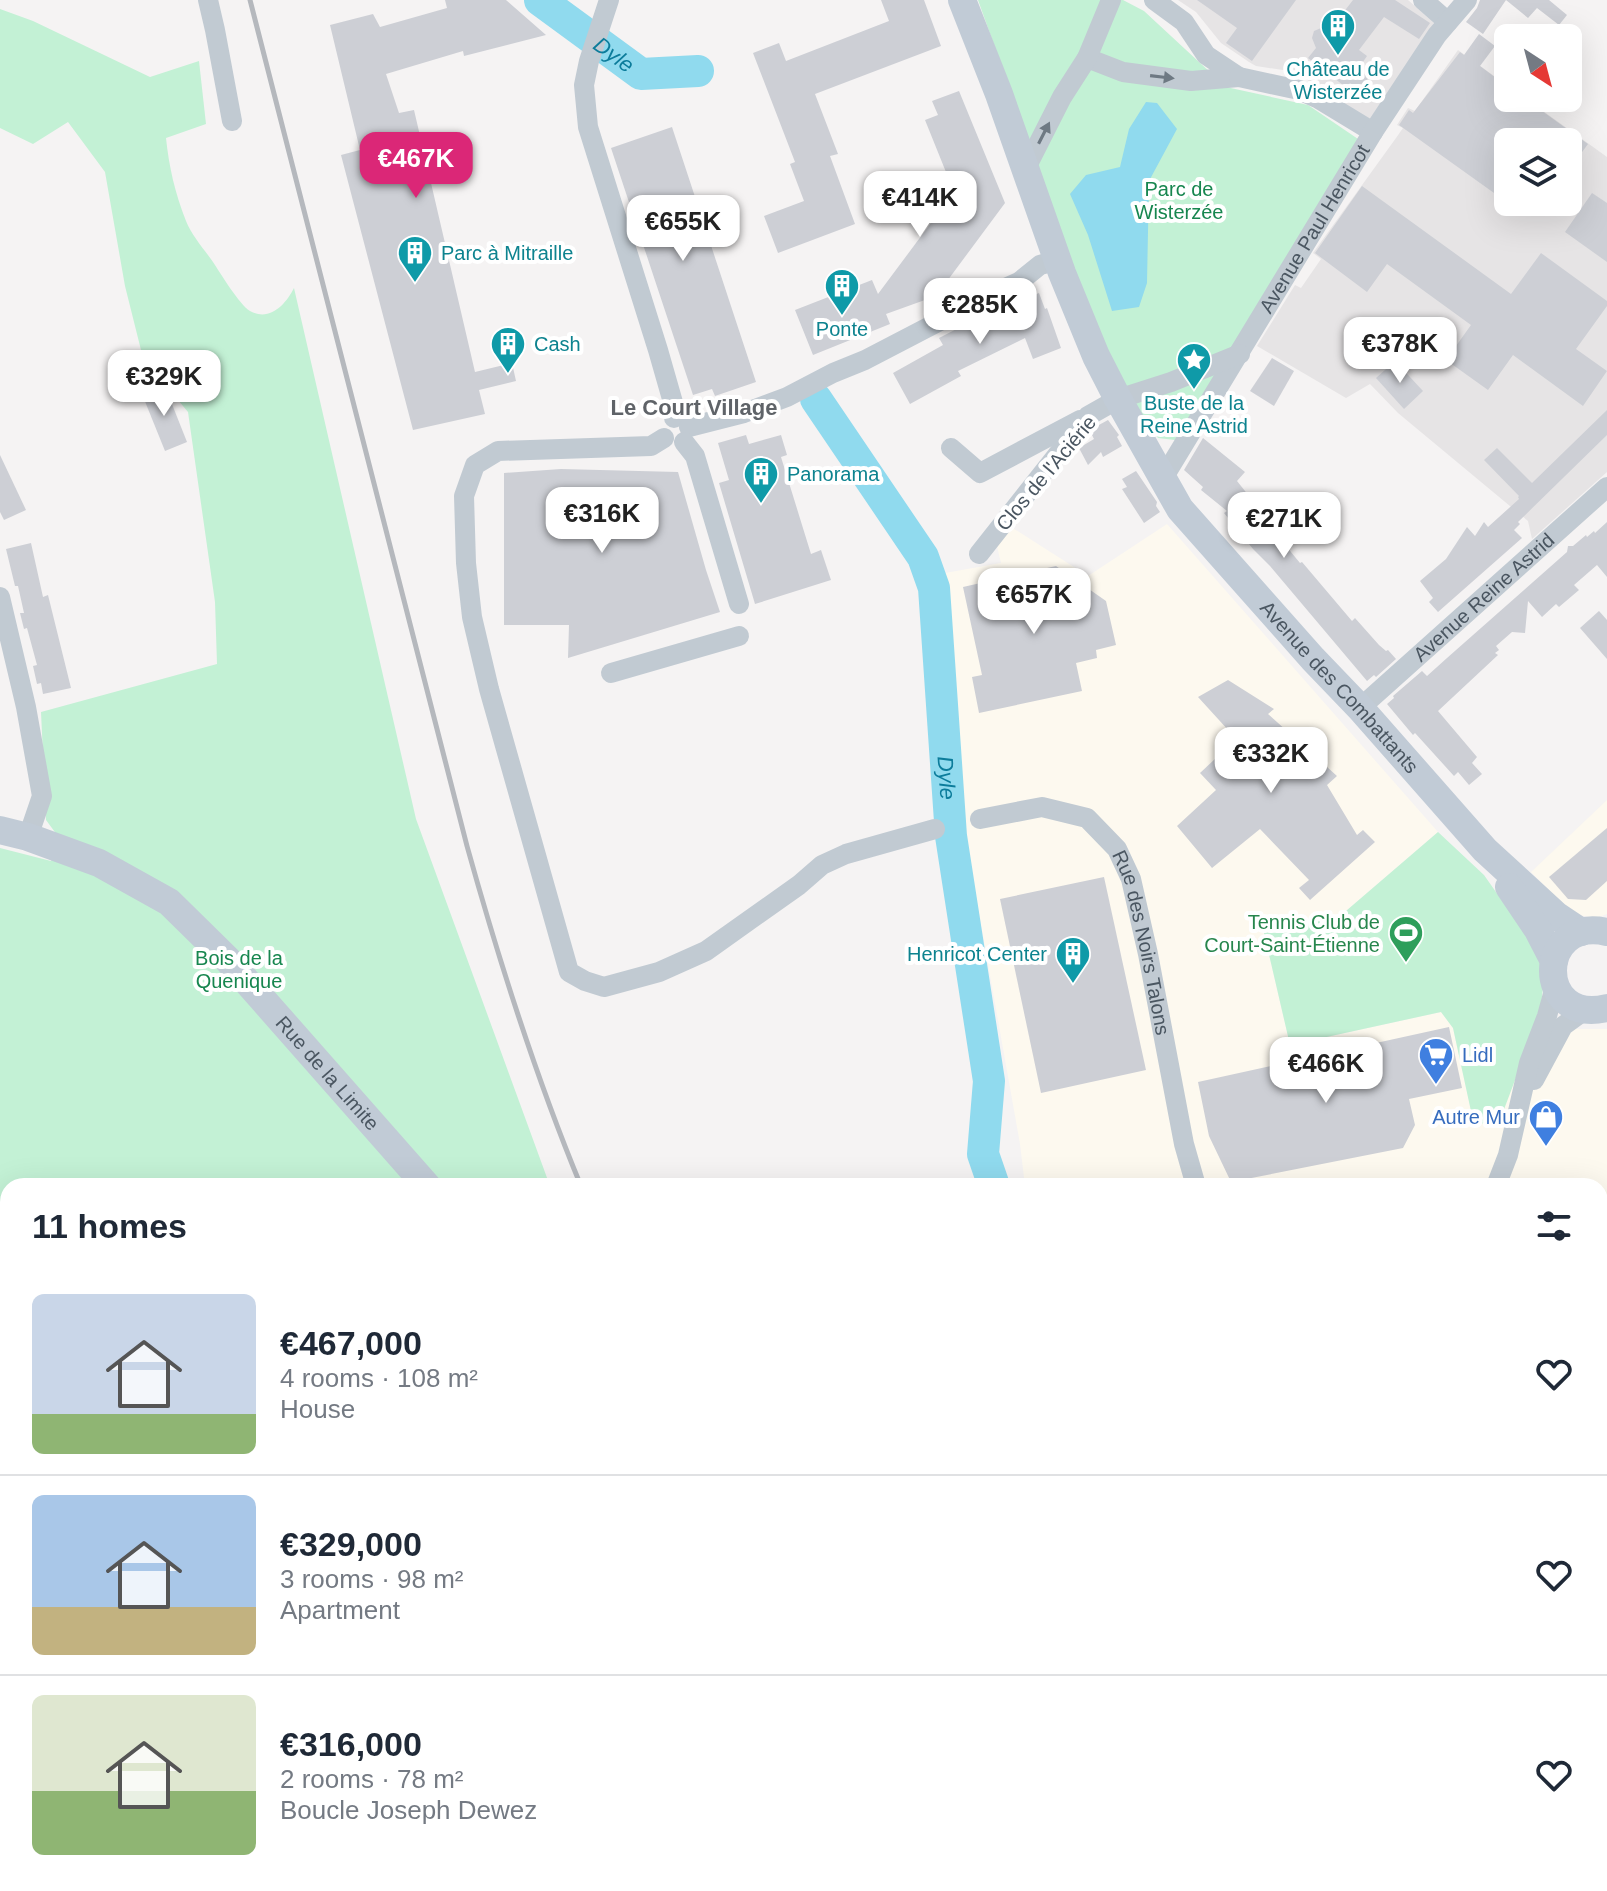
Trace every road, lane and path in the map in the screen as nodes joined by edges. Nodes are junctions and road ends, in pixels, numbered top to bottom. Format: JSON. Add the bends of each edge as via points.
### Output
{"nodes":[{"id":1,"x":208,"y":0,"type":"edge"},
{"id":2,"x":609,"y":0,"type":"edge"},
{"id":3,"x":962,"y":0,"type":"edge"},
{"id":4,"x":1111,"y":0,"type":"edge"},
{"id":5,"x":1154,"y":0,"type":"edge"},
{"id":6,"x":1423,"y":0,"type":"edge"},
{"id":7,"x":1467,"y":0,"type":"edge"},
{"id":8,"x":1448,"y":22,"type":"junction"},
{"id":9,"x":1087,"y":58,"type":"junction"},
{"id":10,"x":1239,"y":77,"type":"junction"},
{"id":11,"x":232,"y":121,"type":"dead end"},
{"id":12,"x":1373,"y":132,"type":"junction"},
{"id":13,"x":1025,"y":170,"type":"junction"},
{"id":14,"x":1060,"y":266,"type":"junction"},
{"id":15,"x":1240,"y":354,"type":"junction"},
{"id":16,"x":1118,"y":399,"type":"junction"},
{"id":17,"x":1088,"y":416,"type":"junction"},
{"id":18,"x":678,"y":431,"type":"junction"},
{"id":19,"x":951,"y":448,"type":"dead end"},
{"id":20,"x":1162,"y":480,"type":"junction"},
{"id":21,"x":1607,"y":487,"type":"edge"},
{"id":22,"x":979,"y":554,"type":"dead end"},
{"id":23,"x":0,"y":597,"type":"edge"},
{"id":24,"x":739,"y":604,"type":"dead end"},
{"id":25,"x":739,"y":636,"type":"dead end"},
{"id":26,"x":611,"y":673,"type":"dead end"},
{"id":27,"x":1360,"y":708,"type":"junction"},
{"id":28,"x":980,"y":819,"type":"dead end"},
{"id":29,"x":935,"y":829,"type":"dead end"},
{"id":30,"x":0,"y":830,"type":"edge"},
{"id":31,"x":28,"y":837,"type":"junction"},
{"id":32,"x":1485,"y":850,"type":"junction"},
{"id":33,"x":1600,"y":932,"type":"edge"},
{"id":34,"x":1555,"y":974,"type":"junction"},
{"id":35,"x":1599,"y":1011,"type":"edge"},
{"id":36,"x":1516,"y":1116,"type":"junction"},
{"id":37,"x":420,"y":1178,"type":"edge"},
{"id":38,"x":1194,"y":1178,"type":"edge"},
{"id":39,"x":1499,"y":1178,"type":"edge"}],
"edges":[{"from":1,"to":11,"type":"street"},
{"from":2,"to":18,"type":"street","via":[[584,85],[588,127]]},
{"from":3,"to":13,"type":"main road","name":"Avenue des Combattants"},
{"from":4,"to":9,"type":"street"},
{"from":5,"to":10,"type":"street","via":[[1184,22],[1206,55]]},
{"from":6,"to":8,"type":"street"},
{"from":7,"to":8,"type":"street","name":"Avenue Paul Henricot"},
{"from":8,"to":12,"type":"street","name":"Avenue Paul Henricot"},
{"from":9,"to":10,"type":"street","one_way":true,"via":[[1123,72],[1191,81]]},
{"from":13,"to":9,"type":"street","one_way":true},
{"from":10,"to":12,"type":"street","via":[[1299,90]]},
{"from":12,"to":15,"type":"street","name":"Avenue Paul Henricot"},
{"from":13,"to":14,"type":"main road","name":"Avenue des Combattants"},
{"from":14,"to":16,"type":"main road","name":"Avenue des Combattants"},
{"from":14,"to":18,"type":"street","via":[[1046,278],[1019,282],[990,295],[787,397]]},
{"from":15,"to":16,"type":"street"},
{"from":15,"to":20,"type":"street","name":"Avenue Paul Henricot"},
{"from":16,"to":17,"type":"street","name":"Clos de l'Aciérie"},
{"from":16,"to":20,"type":"main road","name":"Avenue des Combattants"},
{"from":17,"to":19,"type":"street","via":[[980,473]]},
{"from":17,"to":22,"type":"street","name":"Clos de l'Aciérie"},
{"from":18,"to":24,"type":"street","via":[[695,456]]},
{"from":18,"to":29,"type":"street","via":[[651,446],[498,451],[475,465],[464,496],[472,617],[569,972],[604,987],[659,972],[706,951],[822,865]]},
{"from":20,"to":27,"type":"main road","name":"Avenue des Combattants","via":[[1180,509]]},
{"from":21,"to":27,"type":"street","name":"Avenue Reine Astrid"},
{"from":23,"to":31,"type":"street","via":[[42,796]]},
{"from":25,"to":26,"type":"street"},
{"from":27,"to":32,"type":"main road","name":"Avenue des Combattants"},
{"from":28,"to":38,"type":"street","name":"Rue des Noirs Talons","via":[[1042,807],[1087,818],[1117,849],[1131,879]]},
{"from":30,"to":31,"type":"main road","name":"Rue de la Limite"},
{"from":31,"to":37,"type":"main road","name":"Rue de la Limite","via":[[99,863],[169,902],[227,959]]},
{"from":32,"to":33,"type":"main road","name":"Avenue des Combattants","via":[[1557,916]]},
{"from":32,"to":34,"type":"main road","name":"Avenue des Combattants","via":[[1538,930]]},
{"from":33,"to":34,"type":"main road","via":[[1569,938],[1560,946]]},
{"from":34,"to":35,"type":"main road","via":[[1572,1006]]},
{"from":34,"to":36,"type":"street"},
{"from":35,"to":36,"type":"street","via":[[1563,1026]]},
{"from":36,"to":39,"type":"street"}]}
